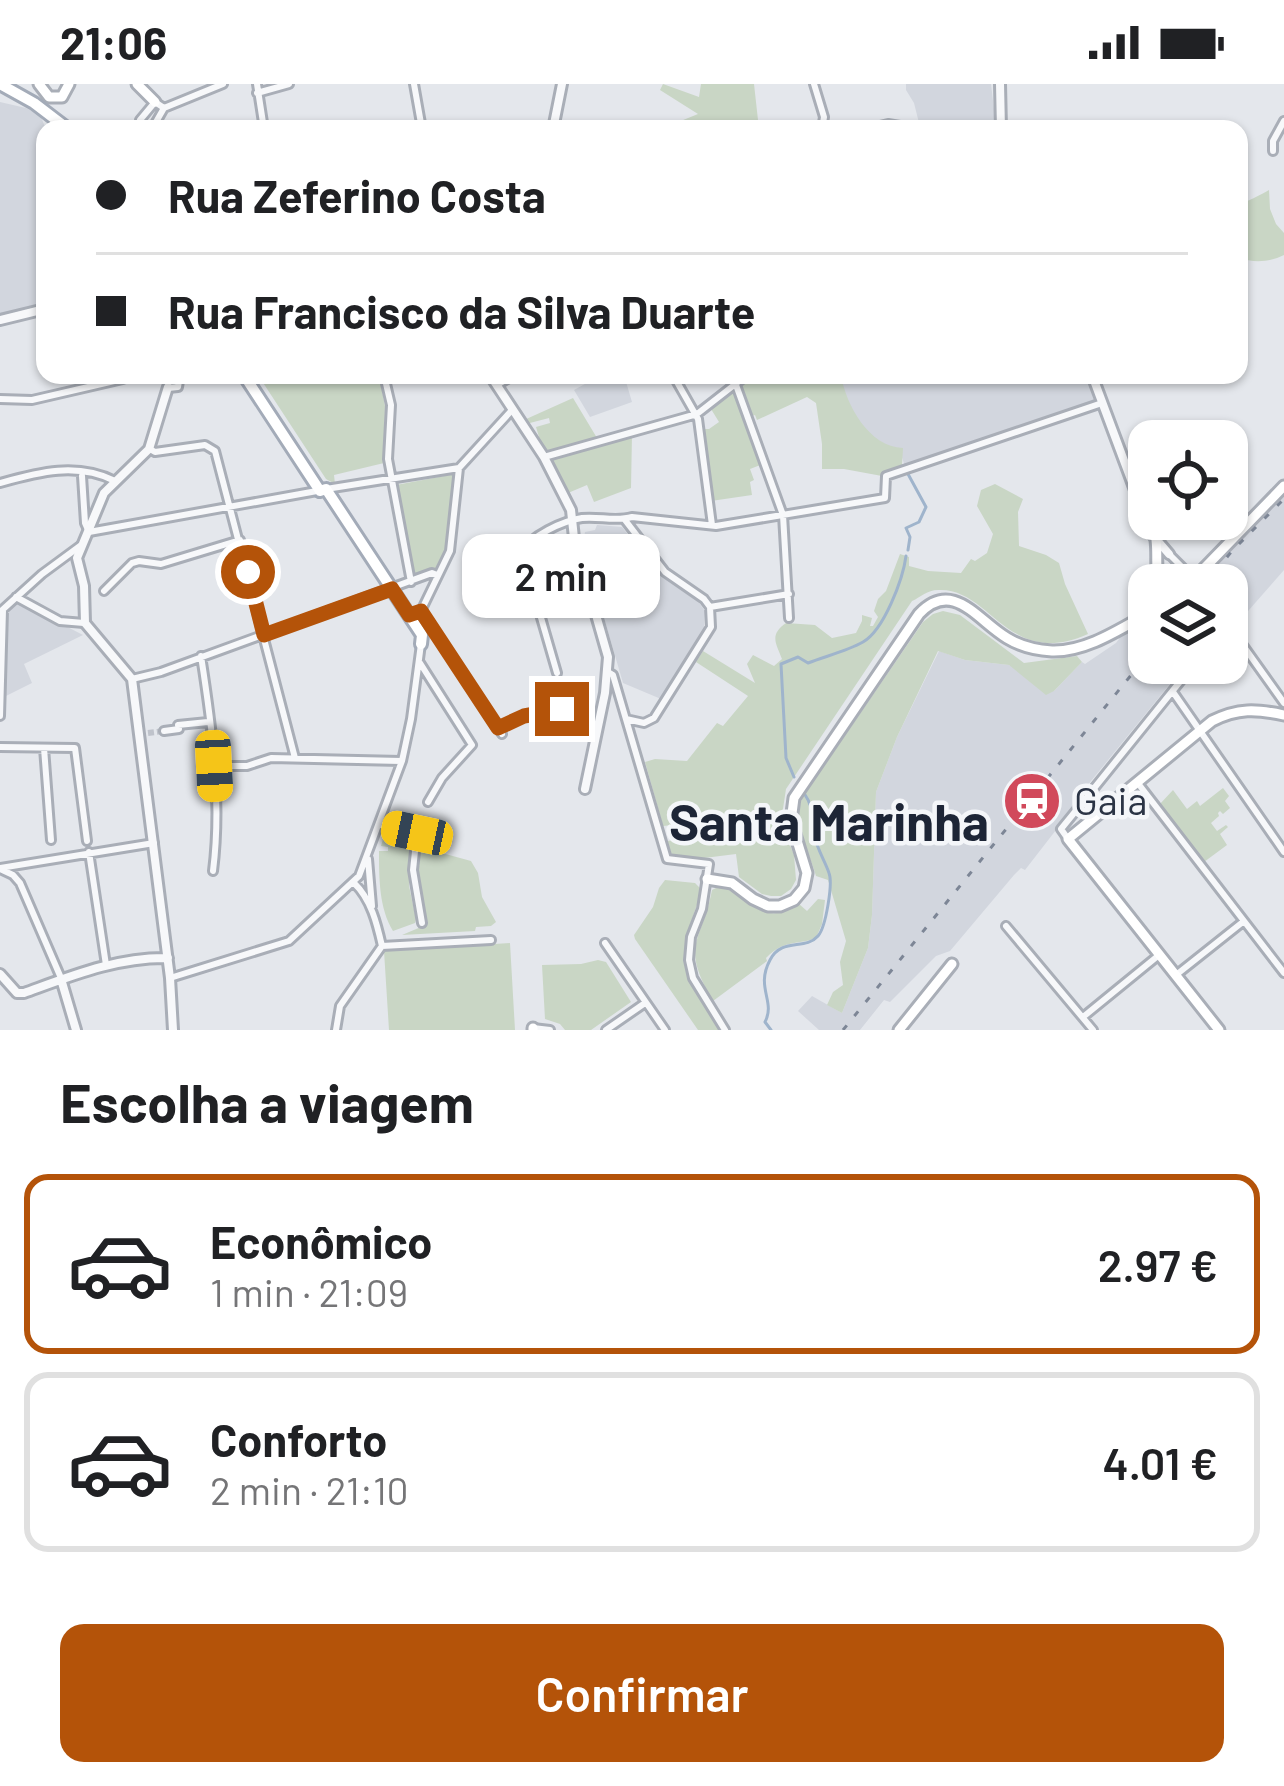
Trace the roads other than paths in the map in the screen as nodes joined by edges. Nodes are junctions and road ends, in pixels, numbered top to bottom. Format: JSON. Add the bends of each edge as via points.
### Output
{"nodes":[{"id":1,"x":0,"y":84,"type":"edge"},
{"id":2,"x":16,"y":84,"type":"edge"},
{"id":3,"x":39,"y":84,"type":"edge"},
{"id":4,"x":68,"y":84,"type":"edge"},
{"id":5,"x":137,"y":84,"type":"edge"},
{"id":6,"x":223,"y":84,"type":"edge"},
{"id":7,"x":289,"y":84,"type":"edge"},
{"id":8,"x":414,"y":84,"type":"edge"},
{"id":9,"x":562,"y":84,"type":"edge"},
{"id":10,"x":814,"y":84,"type":"edge"},
{"id":11,"x":1000,"y":84,"type":"edge"},
{"id":12,"x":257,"y":88,"type":"edge"},
{"id":13,"x":159,"y":105,"type":"junction"},
{"id":14,"x":61,"y":120,"type":"edge"},
{"id":15,"x":63,"y":120,"type":"edge"},
{"id":16,"x":140,"y":120,"type":"dead end"},
{"id":17,"x":155,"y":120,"type":"edge"},
{"id":18,"x":262,"y":120,"type":"edge"},
{"id":19,"x":420,"y":120,"type":"edge"},
{"id":20,"x":555,"y":120,"type":"edge"},
{"id":21,"x":824,"y":120,"type":"edge"},
{"id":22,"x":1000,"y":120,"type":"edge"},
{"id":23,"x":1284,"y":121,"type":"edge"},
{"id":24,"x":1274,"y":151,"type":"dead end"},
{"id":25,"x":36,"y":311,"type":"edge"},
{"id":26,"x":0,"y":320,"type":"edge"},
{"id":27,"x":101,"y":384,"type":"edge"},
{"id":28,"x":178,"y":384,"type":"edge"},
{"id":29,"x":250,"y":384,"type":"edge"},
{"id":30,"x":386,"y":384,"type":"edge"},
{"id":31,"x":679,"y":384,"type":"edge"},
{"id":32,"x":1095,"y":384,"type":"edge"},
{"id":33,"x":497,"y":385,"type":"edge"},
{"id":34,"x":736,"y":385,"type":"joint"},
{"id":35,"x":168,"y":387,"type":"joint"},
{"id":36,"x":1,"y":402,"type":"edge"},
{"id":37,"x":1102,"y":403,"type":"junction"},
{"id":38,"x":513,"y":409,"type":"junction"},
{"id":39,"x":697,"y":414,"type":"junction"},
{"id":40,"x":149,"y":449,"type":"junction"},
{"id":41,"x":544,"y":457,"type":"junction"},
{"id":42,"x":458,"y":468,"type":"junction"},
{"id":43,"x":1128,"y":469,"type":"edge"},
{"id":44,"x":82,"y":476,"type":"dead end"},
{"id":45,"x":392,"y":479,"type":"junction"},
{"id":46,"x":0,"y":482,"type":"edge"},
{"id":47,"x":115,"y":482,"type":"junction"},
{"id":48,"x":1284,"y":486,"type":"edge"},
{"id":49,"x":323,"y":490,"type":"junction"},
{"id":50,"x":231,"y":507,"type":"junction"},
{"id":51,"x":783,"y":515,"type":"junction"},
{"id":52,"x":625,"y":520,"type":"junction"},
{"id":53,"x":573,"y":521,"type":"junction"},
{"id":54,"x":712,"y":525,"type":"junction"},
{"id":55,"x":89,"y":532,"type":"junction"},
{"id":56,"x":240,"y":540,"type":"junction"},
{"id":57,"x":1156,"y":540,"type":"joint"},
{"id":58,"x":82,"y":544,"type":"junction"},
{"id":59,"x":1169,"y":554,"type":"junction"},
{"id":60,"x":1158,"y":564,"type":"joint"},
{"id":61,"x":1177,"y":564,"type":"edge"},
{"id":62,"x":1207,"y":564,"type":"edge"},
{"id":63,"x":437,"y":575,"type":"junction"},
{"id":64,"x":411,"y":582,"type":"junction"},
{"id":65,"x":392,"y":589,"type":"junction"},
{"id":66,"x":104,"y":591,"type":"dead end"},
{"id":67,"x":789,"y":594,"type":"junction"},
{"id":68,"x":16,"y":598,"type":"junction"},
{"id":69,"x":710,"y":607,"type":"junction"},
{"id":70,"x":1,"y":610,"type":"edge"},
{"id":71,"x":415,"y":613,"type":"junction"},
{"id":72,"x":789,"y":617,"type":"dead end"},
{"id":73,"x":85,"y":623,"type":"junction"},
{"id":74,"x":1128,"y":623,"type":"edge"},
{"id":75,"x":264,"y":635,"type":"junction"},
{"id":76,"x":422,"y":640,"type":"joint"},
{"id":77,"x":1248,"y":652,"type":"edge"},
{"id":78,"x":201,"y":656,"type":"junction"},
{"id":79,"x":418,"y":660,"type":"junction"},
{"id":80,"x":608,"y":672,"type":"junction"},
{"id":81,"x":557,"y":673,"type":"dead end"},
{"id":82,"x":132,"y":679,"type":"junction"},
{"id":83,"x":1178,"y":684,"type":"edge"},
{"id":84,"x":618,"y":692,"type":"junction"},
{"id":85,"x":1172,"y":692,"type":"junction"},
{"id":86,"x":605,"y":693,"type":"junction"},
{"id":87,"x":1284,"y":703,"type":"edge"},
{"id":88,"x":562,"y":709,"type":"dead end"},
{"id":89,"x":1284,"y":715,"type":"edge"},
{"id":90,"x":0,"y":716,"type":"edge"},
{"id":91,"x":626,"y":719,"type":"junction"},
{"id":92,"x":208,"y":722,"type":"junction"},
{"id":93,"x":164,"y":731,"type":"tunnel mouth"},
{"id":94,"x":1200,"y":731,"type":"junction"},
{"id":95,"x":0,"y":747,"type":"edge"},
{"id":96,"x":44,"y":747,"type":"junction"},
{"id":97,"x":295,"y":758,"type":"junction"},
{"id":98,"x":402,"y":761,"type":"junction"},
{"id":99,"x":214,"y":766,"type":"junction"},
{"id":100,"x":1137,"y":782,"type":"junction"},
{"id":101,"x":585,"y":789,"type":"dead end"},
{"id":102,"x":428,"y":802,"type":"dead end"},
{"id":103,"x":1083,"y":802,"type":"junction"},
{"id":104,"x":1097,"y":816,"type":"junction"},
{"id":105,"x":380,"y":825,"type":"junction"},
{"id":106,"x":1065,"y":834,"type":"junction"},
{"id":107,"x":50,"y":840,"type":"dead end"},
{"id":108,"x":86,"y":841,"type":"dead end"},
{"id":109,"x":154,"y":843,"type":"junction"},
{"id":110,"x":89,"y":852,"type":"junction"},
{"id":111,"x":1284,"y":852,"type":"edge"},
{"id":112,"x":368,"y":856,"type":"junction"},
{"id":113,"x":0,"y":869,"type":"edge"},
{"id":114,"x":213,"y":871,"type":"dead end"},
{"id":115,"x":707,"y":878,"type":"junction"},
{"id":116,"x":357,"y":880,"type":"junction"},
{"id":117,"x":370,"y":880,"type":"junction"},
{"id":118,"x":373,"y":910,"type":"junction"},
{"id":119,"x":1244,"y":921,"type":"junction"},
{"id":120,"x":422,"y":923,"type":"dead end"},
{"id":121,"x":1006,"y":926,"type":"dead end"},
{"id":122,"x":490,"y":940,"type":"dead end"},
{"id":123,"x":605,"y":943,"type":"dead end"},
{"id":124,"x":382,"y":946,"type":"junction"},
{"id":125,"x":1159,"y":955,"type":"junction"},
{"id":126,"x":168,"y":958,"type":"junction"},
{"id":127,"x":952,"y":964,"type":"dead end"},
{"id":128,"x":106,"y":965,"type":"junction"},
{"id":129,"x":1284,"y":973,"type":"edge"},
{"id":130,"x":0,"y":974,"type":"edge"},
{"id":131,"x":1175,"y":975,"type":"junction"},
{"id":132,"x":170,"y":978,"type":"junction"},
{"id":133,"x":61,"y":979,"type":"junction"},
{"id":134,"x":645,"y":1003,"type":"junction"},
{"id":135,"x":1083,"y":1017,"type":"junction"},
{"id":136,"x":533,"y":1029,"type":"edge"},
{"id":137,"x":76,"y":1030,"type":"edge"},
{"id":138,"x":173,"y":1030,"type":"edge"},
{"id":139,"x":336,"y":1030,"type":"edge"},
{"id":140,"x":550,"y":1030,"type":"edge"},
{"id":141,"x":606,"y":1030,"type":"edge"},
{"id":142,"x":665,"y":1030,"type":"edge"},
{"id":143,"x":725,"y":1030,"type":"edge"},
{"id":144,"x":899,"y":1030,"type":"edge"},
{"id":145,"x":1093,"y":1030,"type":"edge"},
{"id":146,"x":1219,"y":1030,"type":"edge"}],
"edges":[{"from":1,"to":14,"type":"main road"},
{"from":2,"to":15,"type":"main road"},
{"from":3,"to":4,"type":"main road","via":[[49,98],[62,97]]},
{"from":5,"to":13,"type":"main road"},
{"from":6,"to":13,"type":"street"},
{"from":7,"to":12,"type":"street"},
{"from":8,"to":19,"type":"street"},
{"from":9,"to":20,"type":"street"},
{"from":10,"to":21,"type":"street"},
{"from":11,"to":22,"type":"street"},
{"from":12,"to":18,"type":"street"},
{"from":13,"to":16,"type":"street"},
{"from":13,"to":17,"type":"street"},
{"from":23,"to":24,"type":"street"},
{"from":25,"to":26,"type":"street"},
{"from":27,"to":36,"type":"street"},
{"from":28,"to":35,"type":"street"},
{"from":29,"to":49,"type":"main road"},
{"from":30,"to":45,"type":"street"},
{"from":31,"to":39,"type":"street"},
{"from":32,"to":37,"type":"street"},
{"from":33,"to":38,"type":"street"},
{"from":34,"to":39,"type":"street"},
{"from":34,"to":51,"type":"street"},
{"from":35,"to":40,"type":"street"},
{"from":37,"to":43,"type":"street"},
{"from":37,"to":51,"type":"street","via":[[886,476],[885,498]]},
{"from":38,"to":41,"type":"street"},
{"from":38,"to":42,"type":"street"},
{"from":39,"to":41,"type":"street"},
{"from":39,"to":54,"type":"street"},
{"from":40,"to":47,"type":"street"},
{"from":40,"to":50,"type":"street","via":[[211,446]]},
{"from":41,"to":53,"type":"street"},
{"from":42,"to":45,"type":"street"},
{"from":42,"to":63,"type":"street","via":[[450,551]]},
{"from":44,"to":55,"type":"street"},
{"from":45,"to":49,"type":"street"},
{"from":45,"to":64,"type":"street"},
{"from":46,"to":47,"type":"street","via":[[67,469]]},
{"from":47,"to":55,"type":"street"},
{"from":48,"to":62,"type":"main road"},
{"from":49,"to":50,"type":"street"},
{"from":49,"to":65,"type":"main road"},
{"from":50,"to":55,"type":"street"},
{"from":50,"to":56,"type":"street"},
{"from":51,"to":54,"type":"street"},
{"from":51,"to":67,"type":"street"},
{"from":52,"to":53,"type":"street"},
{"from":52,"to":54,"type":"street"},
{"from":52,"to":69,"type":"street","via":[[665,572]]},
{"from":53,"to":80,"type":"street"},
{"from":53,"to":81,"type":"street","via":[[521,552]]},
{"from":55,"to":58,"type":"street"},
{"from":56,"to":66,"type":"street","via":[[161,564],[140,561]]},
{"from":56,"to":75,"type":"street"},
{"from":57,"to":59,"type":"street"},
{"from":57,"to":60,"type":"main road"},
{"from":58,"to":68,"type":"street"},
{"from":58,"to":73,"type":"street"},
{"from":59,"to":60,"type":"main road"},
{"from":59,"to":61,"type":"street"},
{"from":63,"to":64,"type":"street"},
{"from":63,"to":71,"type":"street"},
{"from":64,"to":65,"type":"street"},
{"from":65,"to":71,"type":"main road"},
{"from":65,"to":75,"type":"street"},
{"from":67,"to":69,"type":"street"},
{"from":67,"to":72,"type":"street"},
{"from":68,"to":70,"type":"street"},
{"from":68,"to":73,"type":"street","via":[[60,621]]},
{"from":69,"to":91,"type":"street","via":[[711,627],[654,718]]},
{"from":70,"to":90,"type":"street"},
{"from":71,"to":76,"type":"main road"},
{"from":71,"to":88,"type":"street","via":[[500,731],[524,716]]},
{"from":73,"to":82,"type":"street"},
{"from":74,"to":115,"type":"main road","via":[[1049,651],[1006,638],[960,602],[929,604],[794,798],[791,821],[808,872],[797,897],[768,906]]},
{"from":75,"to":78,"type":"street"},
{"from":75,"to":97,"type":"street"},
{"from":76,"to":79,"type":"street"},
{"from":77,"to":87,"type":"street"},
{"from":78,"to":82,"type":"street"},
{"from":78,"to":92,"type":"street"},
{"from":79,"to":98,"type":"street"},
{"from":79,"to":102,"type":"street","via":[[472,745]]},
{"from":80,"to":84,"type":"street"},
{"from":80,"to":86,"type":"street"},
{"from":82,"to":109,"type":"street"},
{"from":83,"to":85,"type":"street"},
{"from":84,"to":86,"type":"street"},
{"from":84,"to":91,"type":"street"},
{"from":85,"to":94,"type":"street"},
{"from":85,"to":103,"type":"street"},
{"from":86,"to":101,"type":"street"},
{"from":89,"to":94,"type":"main road","via":[[1240,710]]},
{"from":91,"to":115,"type":"street","via":[[667,859],[709,864]]},
{"from":92,"to":93,"type":"street"},
{"from":92,"to":99,"type":"street"},
{"from":94,"to":100,"type":"main road"},
{"from":94,"to":111,"type":"street"},
{"from":95,"to":96,"type":"street"},
{"from":96,"to":107,"type":"street"},
{"from":96,"to":108,"type":"street","via":[[75,748]]},
{"from":97,"to":98,"type":"street"},
{"from":97,"to":99,"type":"street"},
{"from":98,"to":105,"type":"street"},
{"from":99,"to":114,"type":"street"},
{"from":100,"to":104,"type":"main road"},
{"from":100,"to":119,"type":"street"},
{"from":103,"to":104,"type":"street"},
{"from":103,"to":106,"type":"street"},
{"from":104,"to":106,"type":"main road"},
{"from":105,"to":112,"type":"street"},
{"from":105,"to":120,"type":"street","via":[[417,833],[412,870]]},
{"from":106,"to":125,"type":"main road"},
{"from":109,"to":110,"type":"street"},
{"from":109,"to":126,"type":"street"},
{"from":110,"to":113,"type":"street"},
{"from":110,"to":128,"type":"street"},
{"from":112,"to":116,"type":"street"},
{"from":112,"to":117,"type":"street"},
{"from":113,"to":133,"type":"street","via":[[20,883]]},
{"from":115,"to":143,"type":"street","via":[[689,960]]},
{"from":116,"to":117,"type":"street"},
{"from":116,"to":118,"type":"street"},
{"from":116,"to":132,"type":"street","via":[[289,941]]},
{"from":117,"to":118,"type":"street"},
{"from":118,"to":124,"type":"street"},
{"from":119,"to":129,"type":"street"},
{"from":119,"to":131,"type":"street"},
{"from":121,"to":135,"type":"street"},
{"from":122,"to":124,"type":"street"},
{"from":123,"to":134,"type":"street"},
{"from":124,"to":139,"type":"street","via":[[340,1006]]},
{"from":125,"to":131,"type":"main road"},
{"from":125,"to":135,"type":"street"},
{"from":126,"to":128,"type":"street"},
{"from":126,"to":132,"type":"street"},
{"from":127,"to":144,"type":"main road"},
{"from":128,"to":133,"type":"street"},
{"from":130,"to":133,"type":"street","via":[[17,993]]},
{"from":131,"to":146,"type":"main road"},
{"from":132,"to":138,"type":"street"},
{"from":133,"to":137,"type":"street"},
{"from":134,"to":141,"type":"street"},
{"from":134,"to":142,"type":"street"},
{"from":135,"to":145,"type":"street"},
{"from":136,"to":140,"type":"street"}]}
